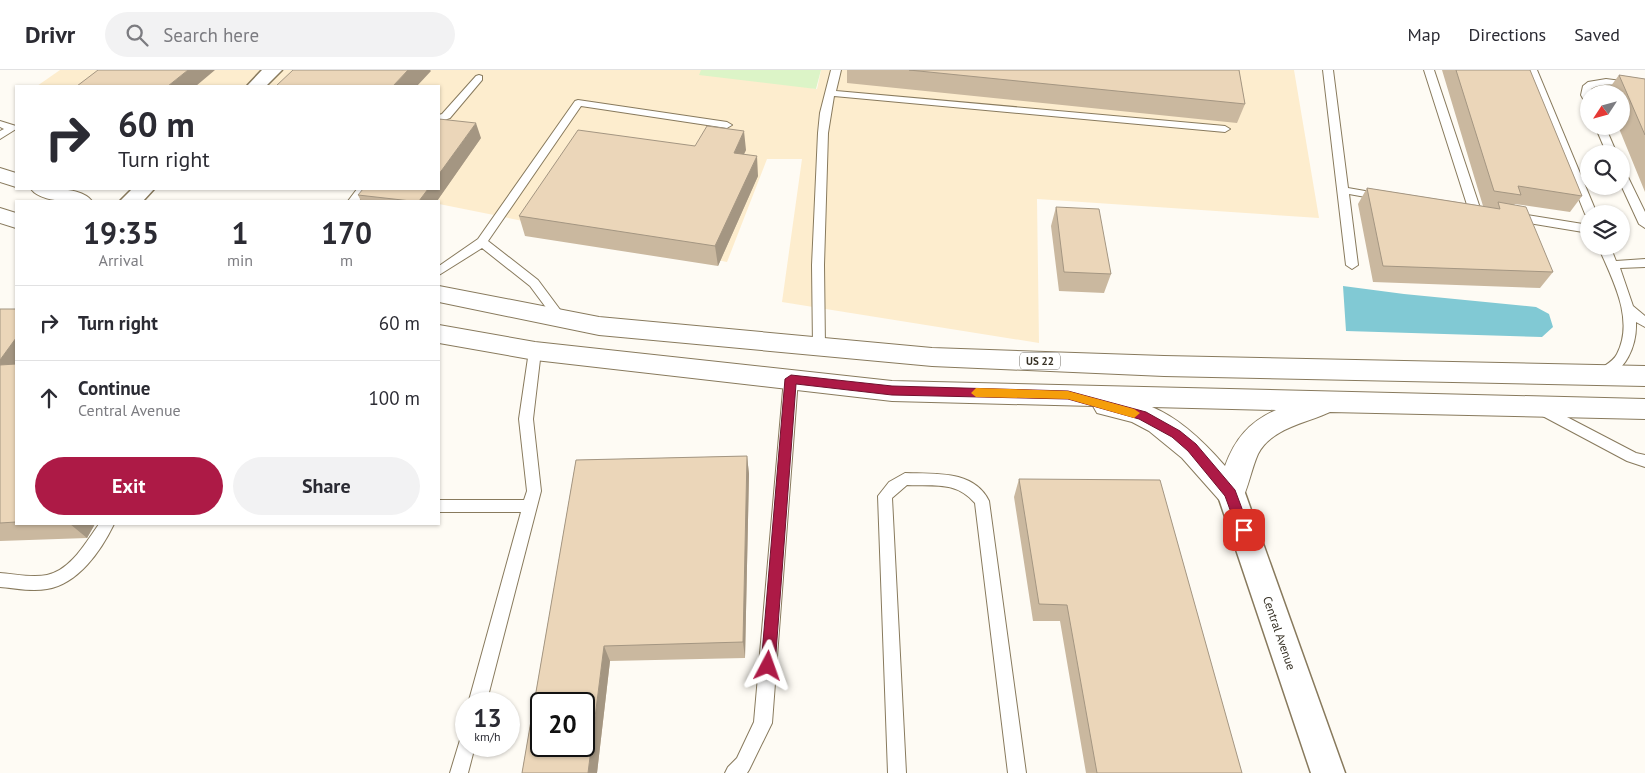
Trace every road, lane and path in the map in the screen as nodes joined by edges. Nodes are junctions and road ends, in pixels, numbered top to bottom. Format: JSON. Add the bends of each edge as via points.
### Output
{"nodes":[{"id":1,"x":273,"y":70,"type":"edge"},
{"id":2,"x":836,"y":70,"type":"edge"},
{"id":3,"x":1328,"y":70,"type":"edge"},
{"id":4,"x":1429,"y":70,"type":"edge"},
{"id":5,"x":1532,"y":70,"type":"edge"},
{"id":6,"x":478,"y":78,"type":"dead end"},
{"id":7,"x":257,"y":85,"type":"edge"},
{"id":8,"x":1592,"y":85,"type":"edge"},
{"id":9,"x":1629,"y":85,"type":"edge"},
{"id":10,"x":1630,"y":85,"type":"edge"},
{"id":11,"x":1645,"y":87,"type":"edge"},
{"id":12,"x":830,"y":93,"type":"junction"},
{"id":13,"x":440,"y":119,"type":"edge"},
{"id":14,"x":0,"y":124,"type":"edge"},
{"id":15,"x":727,"y":125,"type":"dead end"},
{"id":16,"x":1225,"y":129,"type":"edge"},
{"id":17,"x":0,"y":136,"type":"edge"},
{"id":18,"x":0,"y":175,"type":"edge"},
{"id":19,"x":15,"y":180,"type":"edge"},
{"id":20,"x":45,"y":190,"type":"edge"},
{"id":21,"x":143,"y":190,"type":"edge"},
{"id":22,"x":362,"y":190,"type":"edge"},
{"id":23,"x":1343,"y":190,"type":"junction"},
{"id":24,"x":1630,"y":192,"type":"edge"},
{"id":25,"x":1390,"y":198,"type":"edge"},
{"id":26,"x":78,"y":200,"type":"edge"},
{"id":27,"x":131,"y":200,"type":"edge"},
{"id":28,"x":354,"y":200,"type":"edge"},
{"id":29,"x":1587,"y":205,"type":"edge"},
{"id":30,"x":1475,"y":211,"type":"edge"},
{"id":31,"x":0,"y":215,"type":"edge"},
{"id":32,"x":1503,"y":216,"type":"edge"},
{"id":33,"x":15,"y":221,"type":"edge"},
{"id":34,"x":1645,"y":224,"type":"edge"},
{"id":35,"x":1580,"y":228,"type":"edge"},
{"id":36,"x":482,"y":242,"type":"junction"},
{"id":37,"x":1608,"y":255,"type":"edge"},
{"id":38,"x":1645,"y":263,"type":"edge"},
{"id":39,"x":1352,"y":265,"type":"dead end"},
{"id":40,"x":1612,"y":265,"type":"junction"},
{"id":41,"x":440,"y":270,"type":"edge"},
{"id":42,"x":440,"y":294,"type":"edge"},
{"id":43,"x":1630,"y":309,"type":"junction"},
{"id":44,"x":560,"y":318,"type":"junction"},
{"id":45,"x":1645,"y":323,"type":"edge"},
{"id":46,"x":440,"y":334,"type":"edge"},
{"id":47,"x":819,"y":346,"type":"junction"},
{"id":48,"x":535,"y":351,"type":"junction"},
{"id":49,"x":1601,"y":375,"type":"junction"},
{"id":50,"x":1645,"y":376,"type":"edge"},
{"id":51,"x":791,"y":379,"type":"junction"},
{"id":52,"x":1068,"y":395,"type":"junction"},
{"id":53,"x":1330,"y":401,"type":"junction"},
{"id":54,"x":1537,"y":406,"type":"junction"},
{"id":55,"x":1645,"y":408,"type":"edge"},
{"id":56,"x":1645,"y":461,"type":"edge"},
{"id":57,"x":1231,"y":493,"type":"junction"},
{"id":58,"x":440,"y":506,"type":"edge"},
{"id":59,"x":530,"y":506,"type":"junction"},
{"id":60,"x":106,"y":525,"type":"edge"},
{"id":61,"x":0,"y":580,"type":"edge"},
{"id":62,"x":480,"y":692,"type":"edge"},
{"id":63,"x":463,"y":757,"type":"edge"},
{"id":64,"x":459,"y":773,"type":"edge"},
{"id":65,"x":734,"y":773,"type":"edge"},
{"id":66,"x":897,"y":773,"type":"edge"},
{"id":67,"x":1017,"y":773,"type":"edge"},
{"id":68,"x":1328,"y":773,"type":"edge"}],
"edges":[{"from":1,"to":7,"type":"street"},
{"from":2,"to":12,"type":"lane"},
{"from":3,"to":23,"type":"lane"},
{"from":4,"to":30,"type":"lane"},
{"from":5,"to":29,"type":"lane"},
{"from":6,"to":13,"type":"lane","via":[[446,116]]},
{"from":8,"to":9,"type":"lane","via":[[1604,82]]},
{"from":10,"to":11,"type":"lane"},
{"from":12,"to":16,"type":"lane"},
{"from":12,"to":47,"type":"lane","via":[[823,133],[819,202]]},
{"from":14,"to":17,"type":"lane","via":[[12,128]]},
{"from":15,"to":36,"type":"lane","via":[[578,104]]},
{"from":18,"to":19,"type":"highway"},
{"from":20,"to":26,"type":"highway"},
{"from":21,"to":27,"type":"street"},
{"from":22,"to":28,"type":"lane"},
{"from":23,"to":25,"type":"lane"},
{"from":23,"to":39,"type":"lane"},
{"from":24,"to":34,"type":"lane"},
{"from":31,"to":33,"type":"highway"},
{"from":32,"to":35,"type":"lane"},
{"from":36,"to":41,"type":"lane"},
{"from":36,"to":44,"type":"lane","via":[[534,283]]},
{"from":37,"to":40,"type":"lane"},
{"from":38,"to":40,"type":"lane"},
{"from":40,"to":43,"type":"lane"},
{"from":42,"to":44,"type":"highway","number":"US 22"},
{"from":43,"to":45,"type":"lane"},
{"from":43,"to":49,"type":"lane","via":[[1630,330],[1621,359]]},
{"from":44,"to":47,"type":"highway","number":"US 22","via":[[599,326]]},
{"from":46,"to":48,"type":"highway"},
{"from":47,"to":49,"type":"highway","number":"US 22","via":[[932,357],[1155,366]]},
{"from":48,"to":51,"type":"highway"},
{"from":48,"to":59,"type":"lane","via":[[526,420],[534,491]]},
{"from":49,"to":50,"type":"highway","number":"US 22"},
{"from":51,"to":52,"type":"highway","via":[[892,390]]},
{"from":51,"to":65,"type":"lane","via":[[763,723],[744,764]]},
{"from":52,"to":53,"type":"highway"},
{"from":52,"to":57,"type":"highway","via":[[1158,423],[1192,448]]},
{"from":53,"to":54,"type":"highway"},
{"from":53,"to":57,"type":"highway","via":[[1275,423],[1262,432],[1251,443]]},
{"from":54,"to":55,"type":"highway"},
{"from":54,"to":56,"type":"lane"},
{"from":57,"to":68,"type":"street","name":"Central Avenue"},
{"from":58,"to":59,"type":"lane"},
{"from":59,"to":62,"type":"lane"},
{"from":60,"to":61,"type":"lane","via":[[81,562],[65,574],[49,582]]},
{"from":63,"to":64,"type":"lane"},
{"from":66,"to":67,"type":"lane","via":[[885,496],[905,479],[954,481],[970,488],[982,501]]}]}
